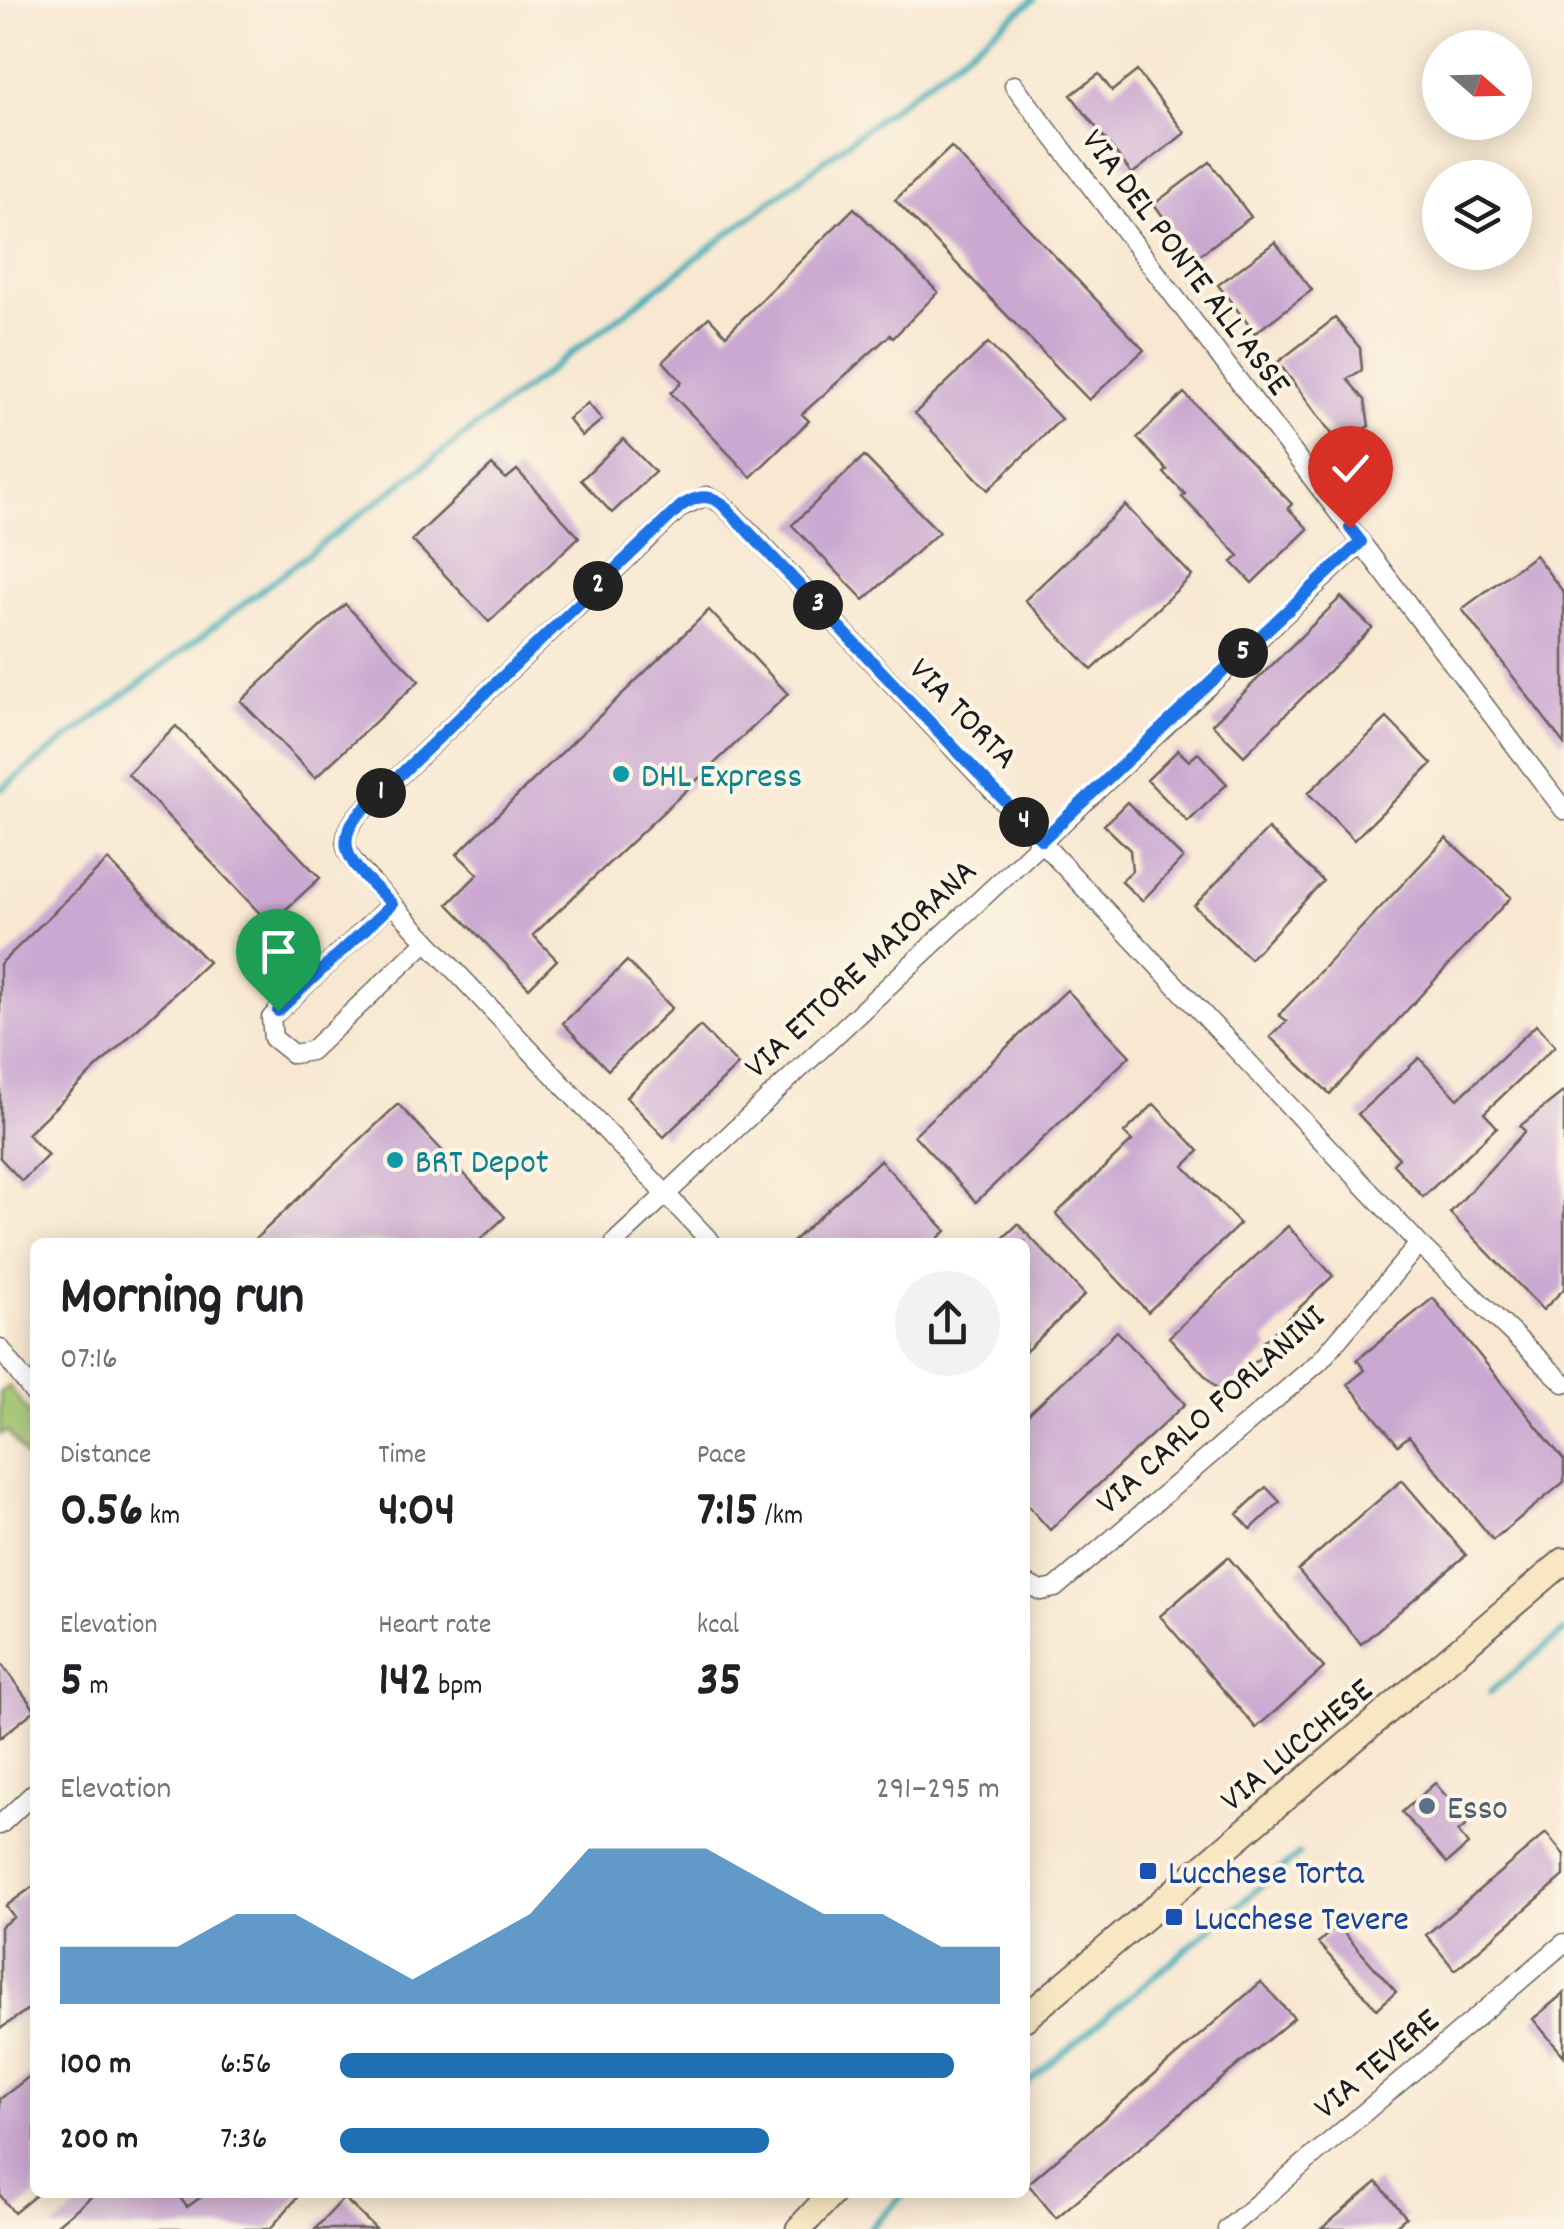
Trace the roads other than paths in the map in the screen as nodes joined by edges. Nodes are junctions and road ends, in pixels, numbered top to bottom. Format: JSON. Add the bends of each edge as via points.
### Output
{"nodes":[{"id":1,"x":1014,"y":85,"type":"dead end"},
{"id":2,"x":1361,"y":542,"type":"junction"},
{"id":3,"x":1564,"y":810,"type":"edge"},
{"id":4,"x":1042,"y":840,"type":"junction"},
{"id":5,"x":392,"y":904,"type":"junction"},
{"id":6,"x":426,"y":942,"type":"junction"},
{"id":7,"x":666,"y":1194,"type":"junction"},
{"id":8,"x":619,"y":1238,"type":"edge"},
{"id":9,"x":706,"y":1238,"type":"edge"},
{"id":10,"x":1419,"y":1244,"type":"junction"},
{"id":11,"x":0,"y":1348,"type":"edge"},
{"id":12,"x":1564,"y":1382,"type":"edge"},
{"id":13,"x":30,"y":1388,"type":"edge"},
{"id":14,"x":1564,"y":1561,"type":"edge"},
{"id":15,"x":1030,"y":1585,"type":"edge"},
{"id":16,"x":30,"y":1797,"type":"edge"},
{"id":17,"x":0,"y":1825,"type":"edge"},
{"id":18,"x":1564,"y":1944,"type":"edge"},
{"id":19,"x":1030,"y":2014,"type":"edge"},
{"id":20,"x":827,"y":2198,"type":"edge"},
{"id":21,"x":798,"y":2229,"type":"edge"},
{"id":22,"x":1227,"y":2229,"type":"edge"}],
"edges":[{"from":1,"to":2,"type":"street","name":"VIA DEL PONTE ALL'ASSE"},
{"from":2,"to":3,"type":"street","name":"VIA DEL PONTE ALL'ASSE"},
{"from":2,"to":4,"type":"street","name":"VIA ETTORE MAIORANA"},
{"from":4,"to":5,"type":"street","name":"VIA TORTA","via":[[750,532],[706,496],[667,520],[357,816],[344,840],[346,854]]},
{"from":4,"to":7,"type":"street","name":"VIA ETTORE MAIORANA"},
{"from":4,"to":10,"type":"street","name":"VIA TORTA"},
{"from":5,"to":6,"type":"street"},
{"from":5,"to":6,"type":"street","via":[[271,1018],[273,1038],[293,1054],[311,1051]]},
{"from":6,"to":7,"type":"street"},
{"from":7,"to":8,"type":"street","name":"VIA ETTORE MAIORANA"},
{"from":7,"to":9,"type":"street"},
{"from":10,"to":12,"type":"street","name":"VIA TORTA"},
{"from":10,"to":15,"type":"street","name":"VIA CARLO FORLANINI","via":[[1320,1361],[1055,1588]]},
{"from":11,"to":13,"type":"street"},
{"from":14,"to":19,"type":"main road","name":"VIA LUCCHESE"},
{"from":16,"to":17,"type":"street"},
{"from":18,"to":22,"type":"street","name":"VIA TEVERE"},
{"from":20,"to":21,"type":"main road"}]}
